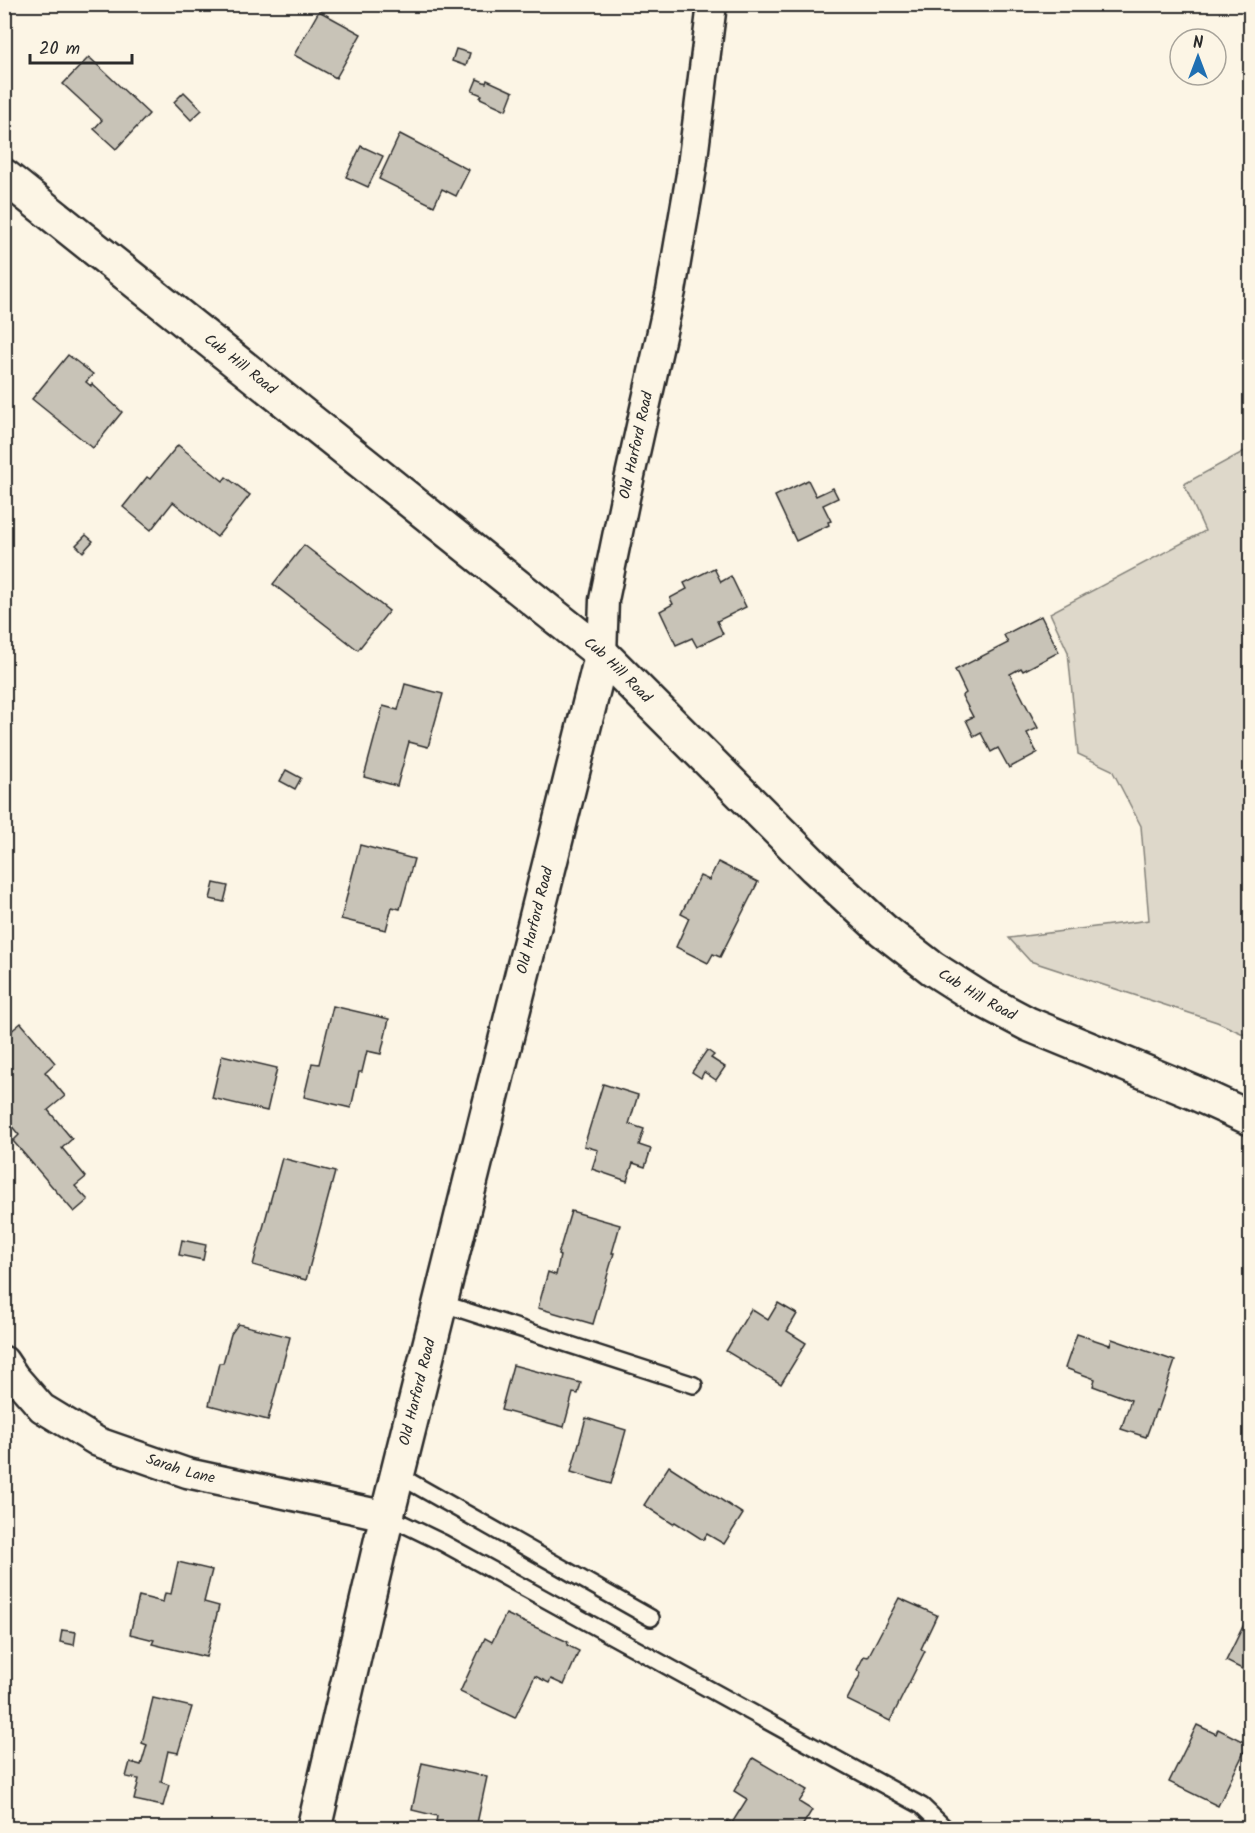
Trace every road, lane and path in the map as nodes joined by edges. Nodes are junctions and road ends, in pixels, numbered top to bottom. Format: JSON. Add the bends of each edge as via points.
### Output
{"nodes":[{"id":1,"x":712,"y":4,"type":"edge"},
{"id":2,"x":4,"y":176,"type":"edge"},
{"id":3,"x":602,"y":654,"type":"junction"},
{"id":4,"x":1251,"y":1118,"type":"edge"},
{"id":5,"x":441,"y":1303,"type":"junction"},
{"id":6,"x":4,"y":1361,"type":"edge"},
{"id":7,"x":694,"y":1385,"type":"dead end"},
{"id":8,"x":398,"y":1475,"type":"junction"},
{"id":9,"x":387,"y":1516,"type":"junction"},
{"id":10,"x":651,"y":1618,"type":"dead end"},
{"id":11,"x":315,"y":1828,"type":"edge"},
{"id":12,"x":945,"y":1828,"type":"edge"}],
"edges":[{"from":1,"to":3,"type":"street","name":"Old Harford Road","via":[[691,174],[671,291],[604,600]]},
{"from":2,"to":3,"type":"street","name":"Cub Hill Road"},
{"from":3,"to":4,"type":"street","name":"Cub Hill Road","via":[[815,867],[883,930],[932,968],[1028,1024]]},
{"from":3,"to":5,"type":"street","name":"Old Harford Road"},
{"from":5,"to":7,"type":"lane"},
{"from":5,"to":8,"type":"street","name":"Old Harford Road"},
{"from":6,"to":9,"type":"street","name":"Sarah Lane","via":[[42,1408],[98,1442],[187,1473]]},
{"from":8,"to":9,"type":"street","name":"Old Harford Road"},
{"from":8,"to":10,"type":"lane"},
{"from":9,"to":11,"type":"street","name":"Old Harford Road"},
{"from":9,"to":12,"type":"lane","via":[[922,1806]]}]}
